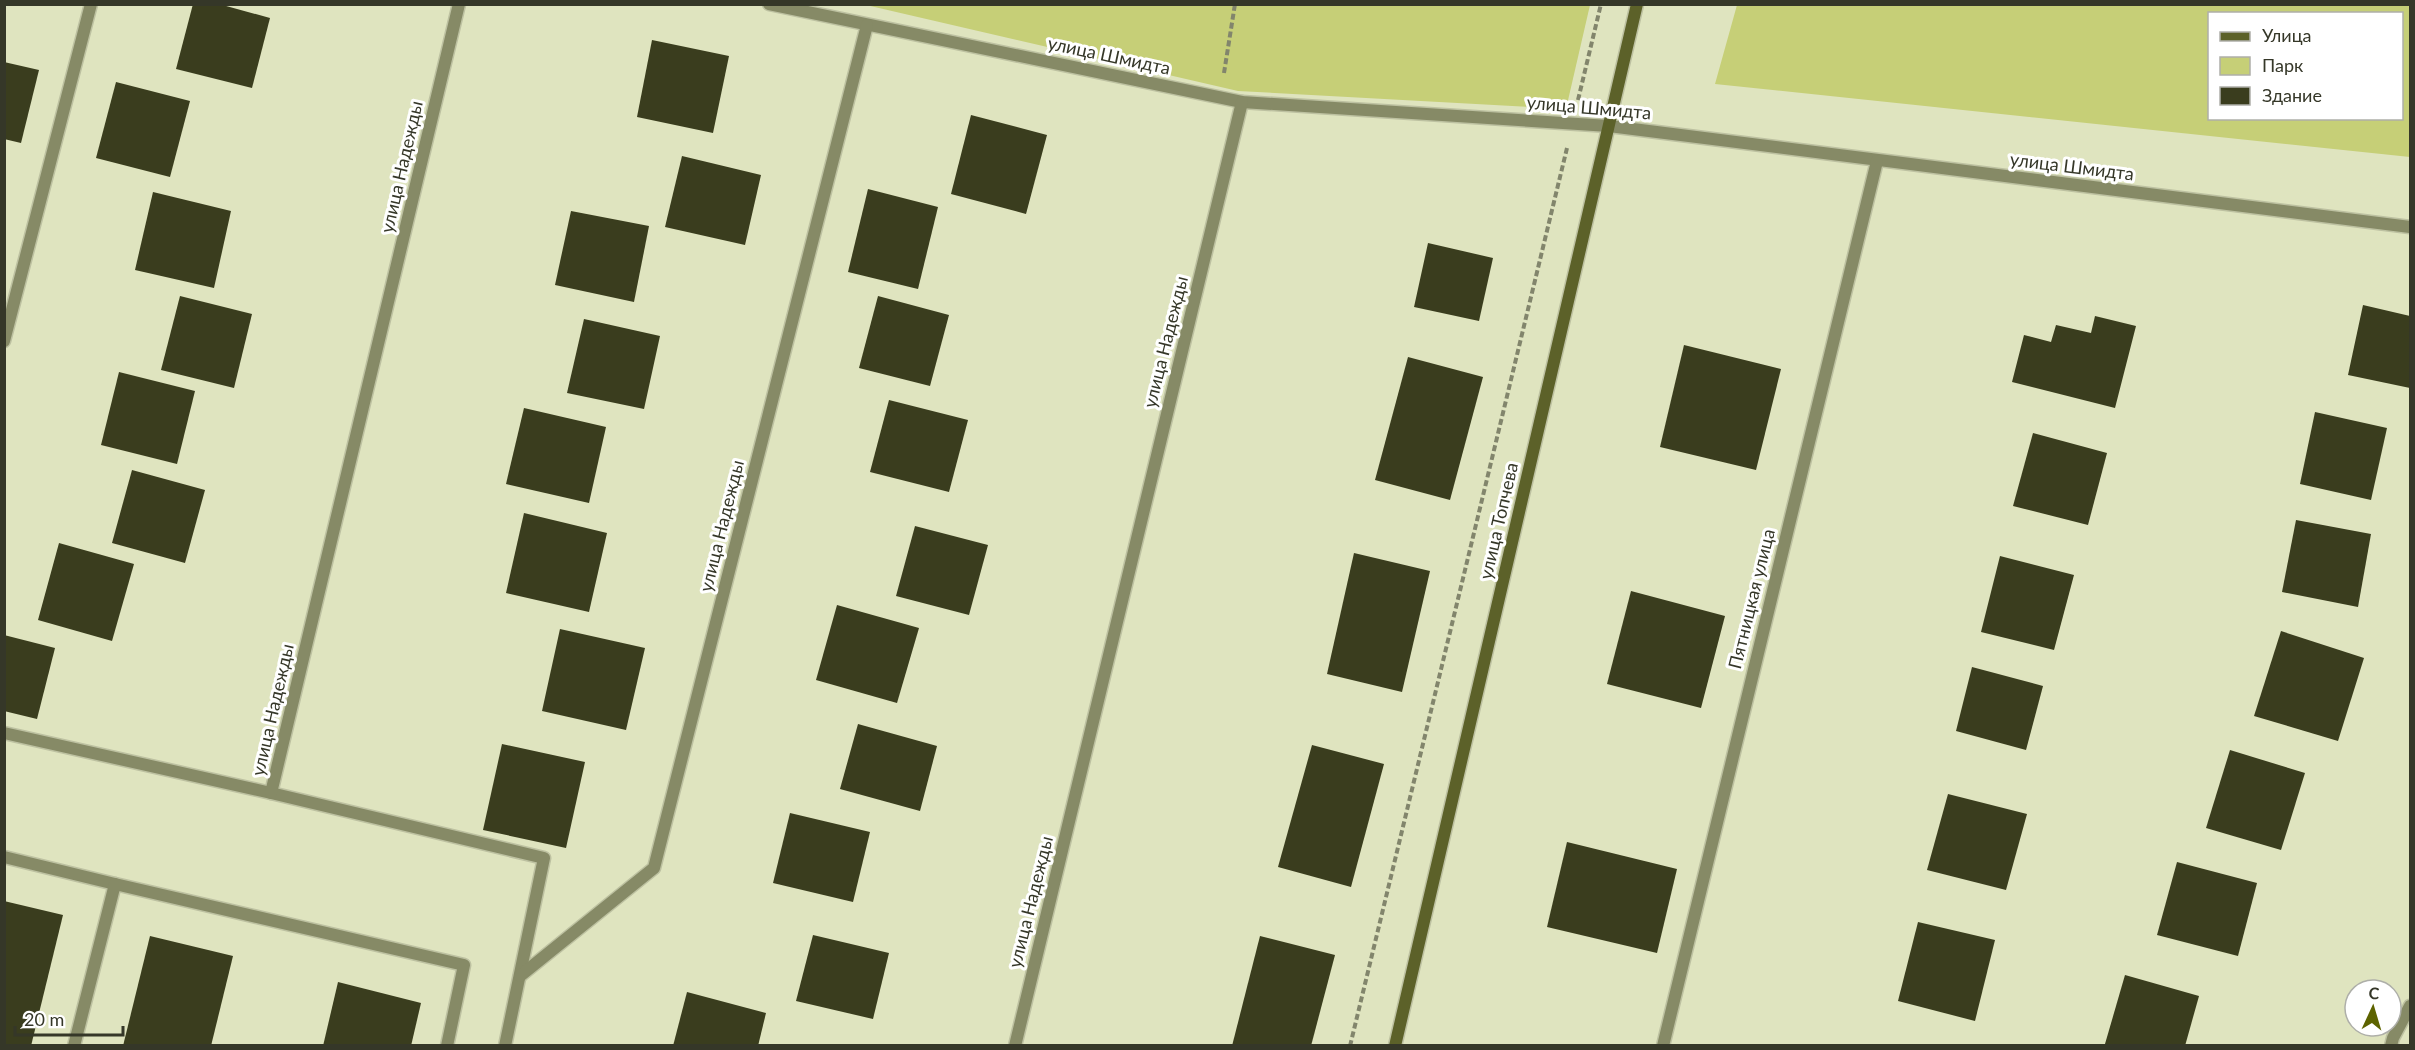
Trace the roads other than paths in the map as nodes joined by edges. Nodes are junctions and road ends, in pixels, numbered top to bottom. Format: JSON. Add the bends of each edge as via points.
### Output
{"nodes":[{"id":1,"x":91,"y":4,"type":"edge"},
{"id":2,"x":459,"y":4,"type":"edge"},
{"id":3,"x":769,"y":4,"type":"edge"},
{"id":4,"x":1637,"y":4,"type":"edge"},
{"id":5,"x":867,"y":25,"type":"junction"},
{"id":6,"x":1242,"y":102,"type":"junction"},
{"id":7,"x":1609,"y":126,"type":"junction"},
{"id":8,"x":1876,"y":161,"type":"junction"},
{"id":9,"x":2410,"y":227,"type":"edge"},
{"id":10,"x":4,"y":341,"type":"edge"},
{"id":11,"x":4,"y":733,"type":"edge"},
{"id":12,"x":271,"y":793,"type":"junction"},
{"id":13,"x":4,"y":857,"type":"edge"},
{"id":14,"x":116,"y":884,"type":"junction"},
{"id":15,"x":520,"y":976,"type":"junction"},
{"id":16,"x":2410,"y":1006,"type":"edge"},
{"id":17,"x":74,"y":1046,"type":"edge"},
{"id":18,"x":447,"y":1046,"type":"edge"},
{"id":19,"x":505,"y":1046,"type":"edge"},
{"id":20,"x":1015,"y":1046,"type":"edge"},
{"id":21,"x":1395,"y":1046,"type":"edge"},
{"id":22,"x":1663,"y":1046,"type":"edge"},
{"id":23,"x":2391,"y":1046,"type":"edge"}],
"edges":[{"from":1,"to":10,"type":"street"},
{"from":2,"to":12,"type":"street","name":"улица Надежды"},
{"from":3,"to":5,"type":"street","name":"улица Шмидта"},
{"from":4,"to":7,"type":"street","name":"улица Топчева"},
{"from":5,"to":6,"type":"street","name":"улица Шмидта"},
{"from":5,"to":15,"type":"street","name":"улица Надежды","via":[[654,868]]},
{"from":6,"to":7,"type":"street","name":"улица Шмидта"},
{"from":6,"to":20,"type":"street","name":"улица Надежды"},
{"from":7,"to":8,"type":"street","name":"улица Шмидта"},
{"from":7,"to":21,"type":"street","name":"улица Топчева"},
{"from":8,"to":9,"type":"street","name":"улица Шмидта"},
{"from":8,"to":22,"type":"street","name":"Пятницкая улица"},
{"from":11,"to":12,"type":"street"},
{"from":12,"to":15,"type":"street","via":[[544,858]]},
{"from":13,"to":14,"type":"street"},
{"from":14,"to":17,"type":"street"},
{"from":14,"to":18,"type":"street","via":[[464,965]]},
{"from":15,"to":19,"type":"street"},
{"from":16,"to":23,"type":"street"}]}
